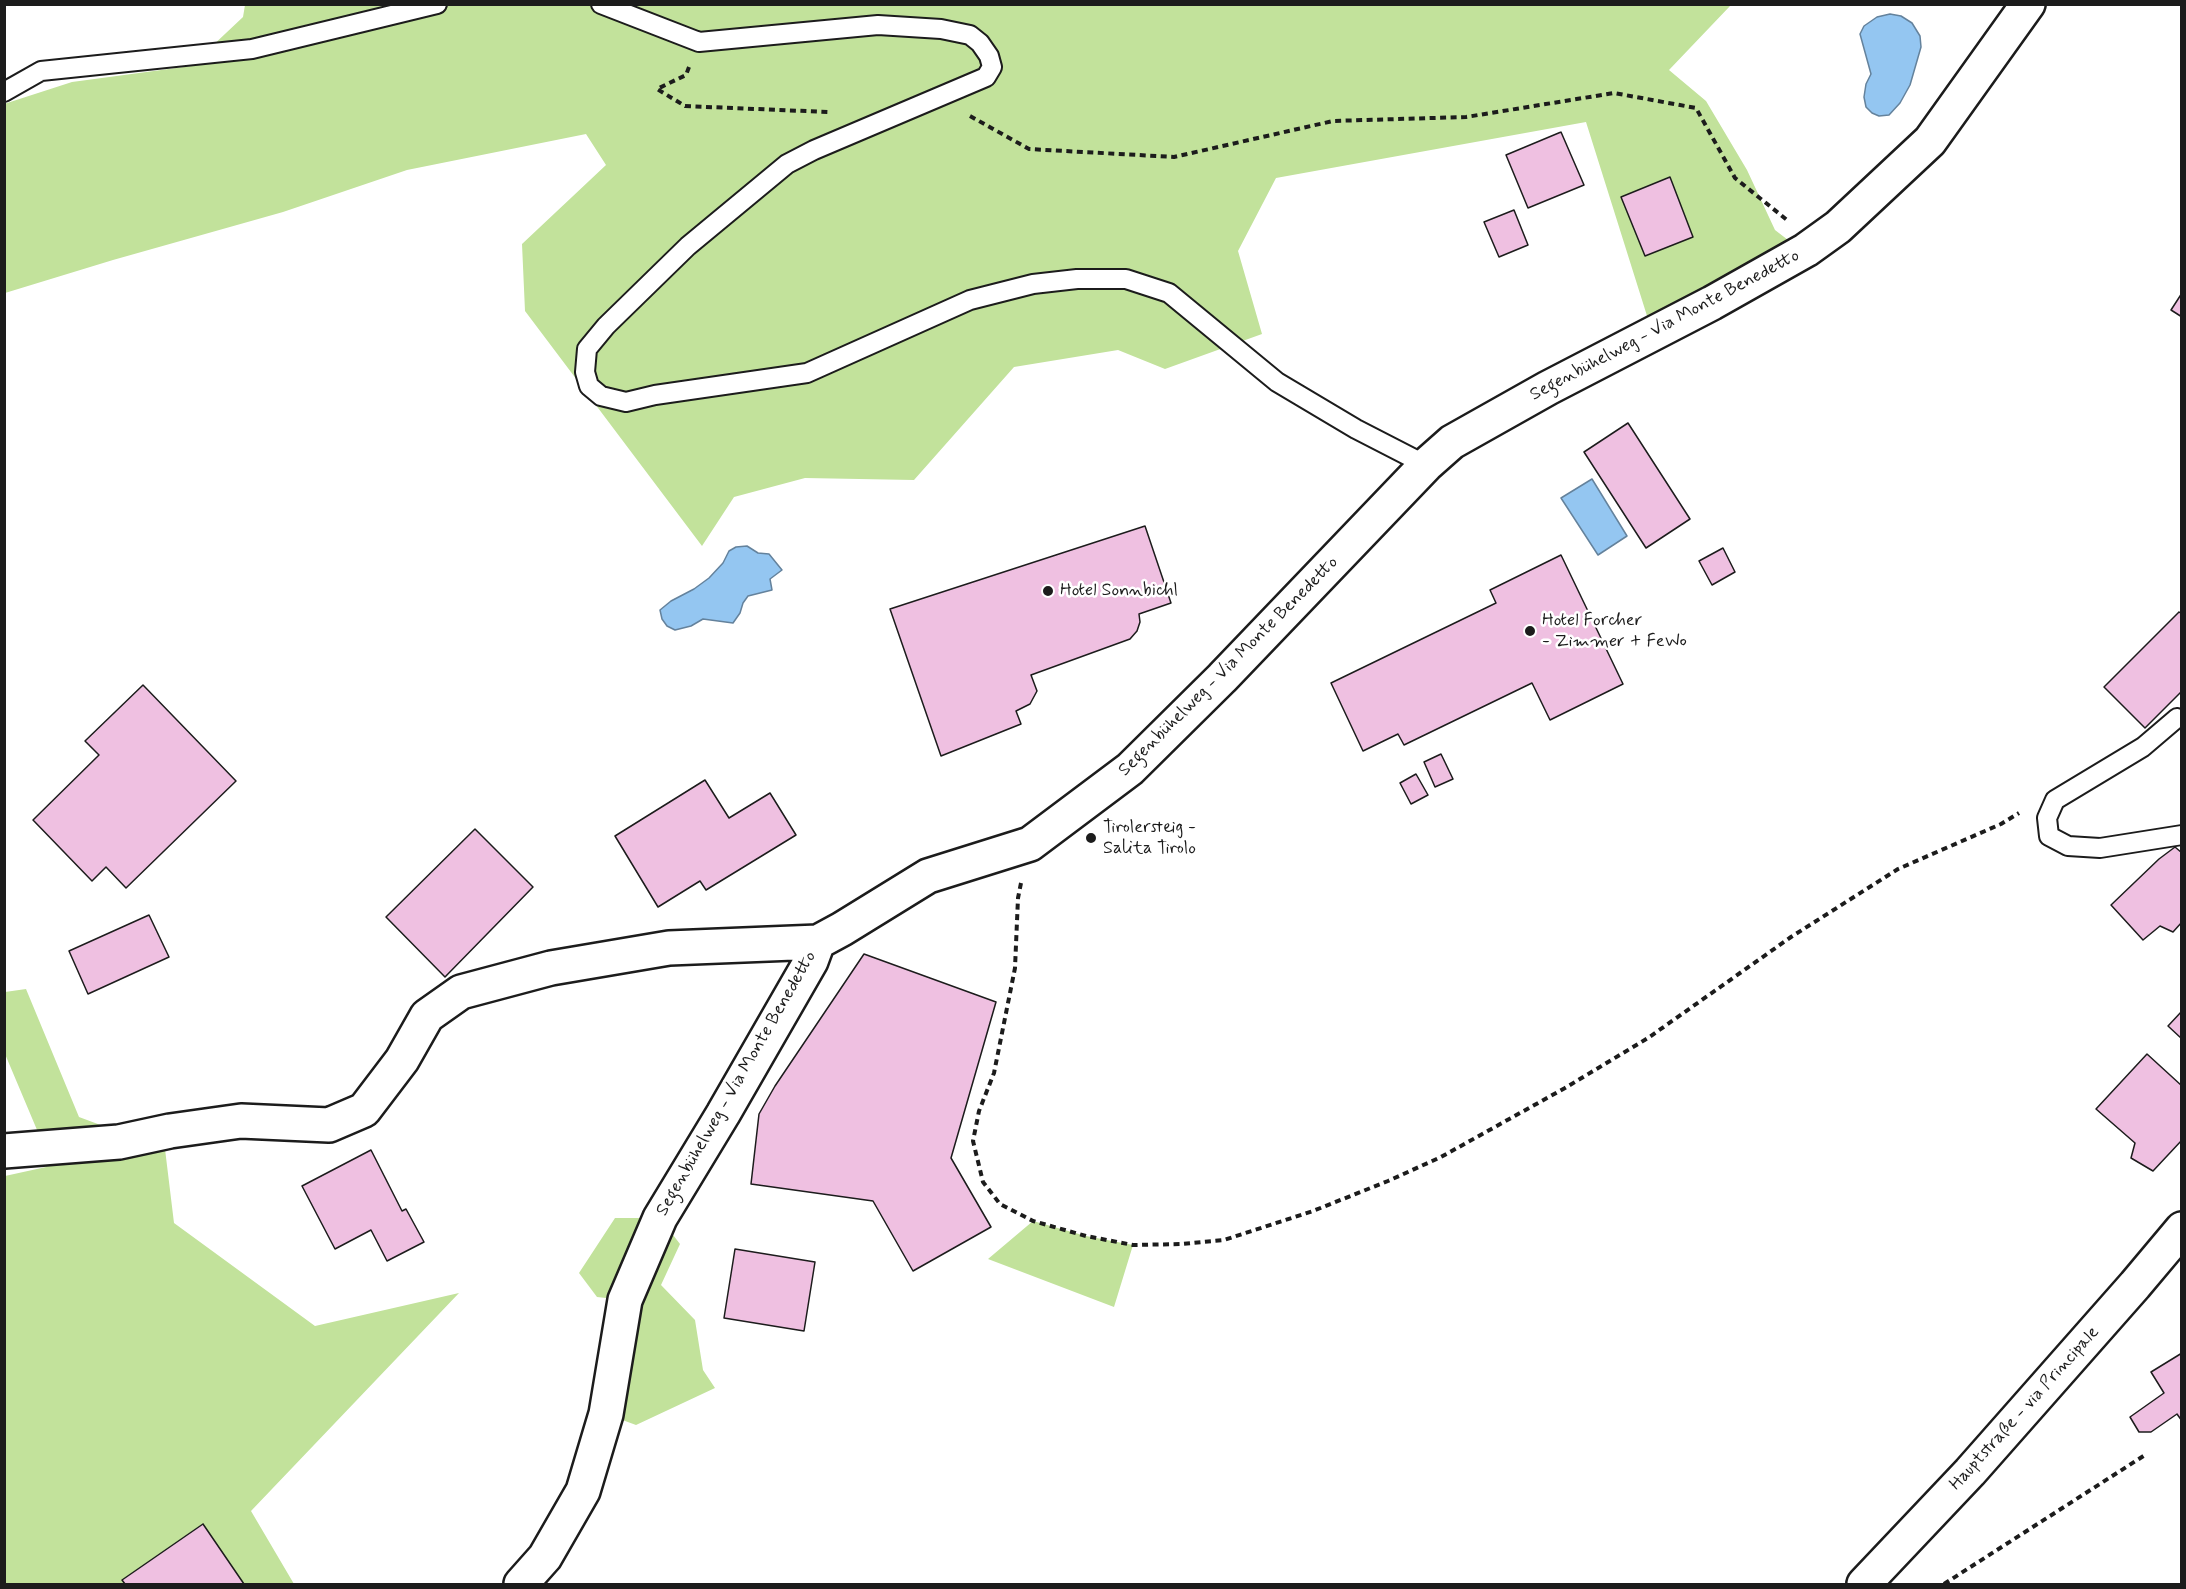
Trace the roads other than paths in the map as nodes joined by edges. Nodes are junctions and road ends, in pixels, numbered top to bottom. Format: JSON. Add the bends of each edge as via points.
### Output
{"nodes":[{"id":1,"x":437,"y":4,"type":"edge"},
{"id":2,"x":601,"y":4,"type":"edge"},
{"id":3,"x":2028,"y":4,"type":"edge"},
{"id":4,"x":4,"y":92,"type":"edge"},
{"id":5,"x":1426,"y":465,"type":"junction"},
{"id":6,"x":2177,"y":718,"type":"dead end"},
{"id":7,"x":2181,"y":835,"type":"edge"},
{"id":8,"x":818,"y":942,"type":"junction"},
{"id":9,"x":10,"y":1145,"type":"edge"},
{"id":10,"x":2181,"y":1228,"type":"edge"},
{"id":11,"x":521,"y":1584,"type":"edge"},
{"id":12,"x":1864,"y":1584,"type":"edge"}],
"edges":[{"from":1,"to":4,"type":"lane","via":[[252,49],[41,71]]},
{"from":2,"to":5,"type":"lane","via":[[699,42],[878,25],[941,29],[970,34],[989,56],[992,67],[986,77],[787,164],[688,246],[587,349],[585,372],[589,386],[601,396],[626,402],[807,373],[970,300],[1033,284],[1126,279],[1169,293],[1276,382]]},
{"from":3,"to":5,"type":"street","name":"Segenbühelweg - Via Monte Benedetto","via":[[1930,141],[1838,227],[1806,250],[1712,303],[1452,442]]},
{"from":5,"to":8,"type":"street","name":"Segenbühelweg - Via Monte Benedetto","via":[[1130,769],[1030,844],[928,876]]},
{"from":6,"to":7,"type":"lane","via":[[2143,747],[2055,800],[2047,818],[2049,837],[2068,846],[2100,848]]},
{"from":8,"to":9,"type":"street","via":[[669,948],[551,968],[461,992],[427,1016],[402,1060],[364,1110],[329,1125],[241,1121],[119,1142]]},
{"from":8,"to":11,"type":"street","name":"Segenbühelweg - Via Monte Benedetto","via":[[723,1114],[660,1218],[625,1300],[606,1414],[583,1491],[545,1557]]},
{"from":10,"to":12,"type":"street","name":"Hauptstraße - via Principale","via":[[1970,1472]]}]}
